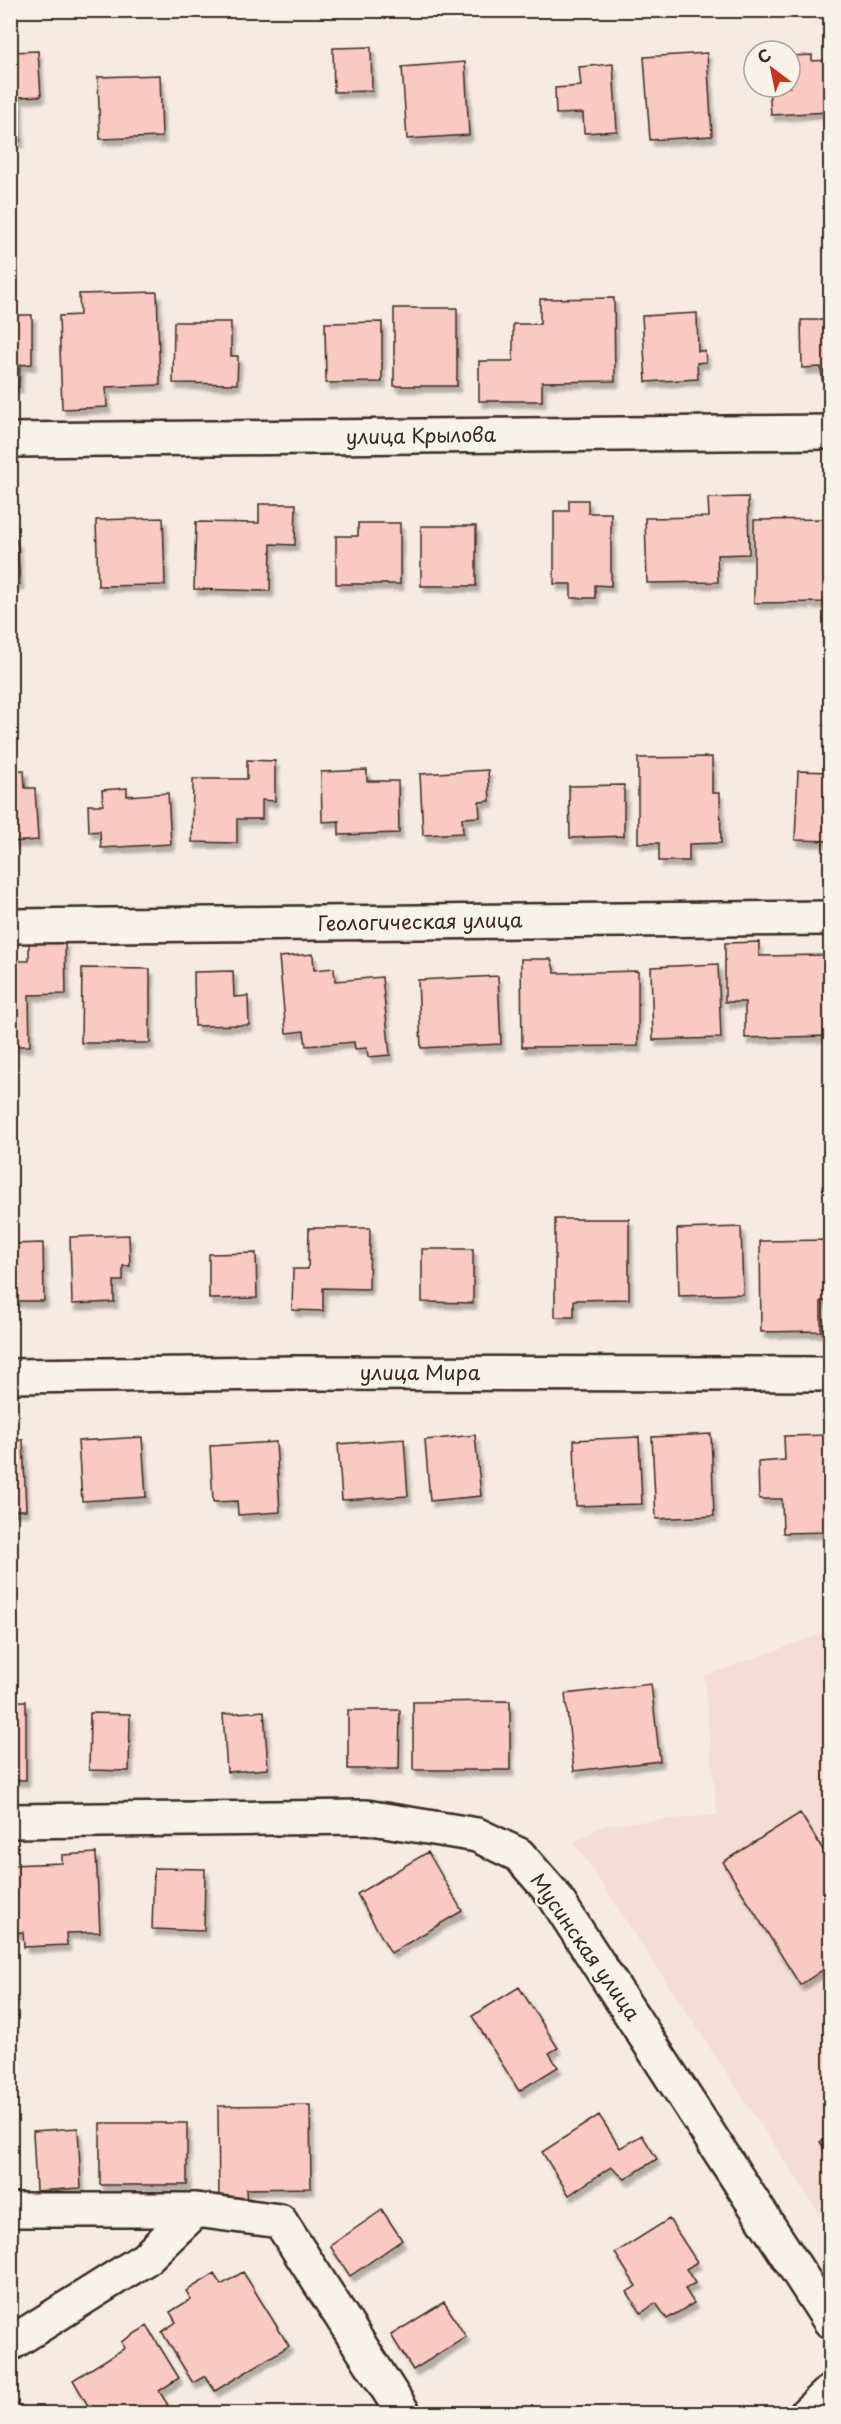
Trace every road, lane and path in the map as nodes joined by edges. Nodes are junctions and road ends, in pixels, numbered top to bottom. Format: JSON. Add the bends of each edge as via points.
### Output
{"nodes":[{"id":1,"x":831,"y":432,"type":"edge"},
{"id":2,"x":10,"y":440,"type":"edge"},
{"id":3,"x":831,"y":918,"type":"edge"},
{"id":4,"x":10,"y":926,"type":"edge"},
{"id":5,"x":831,"y":1374,"type":"edge"},
{"id":6,"x":10,"y":1376,"type":"edge"},
{"id":7,"x":10,"y":1821,"type":"edge"},
{"id":8,"x":10,"y":2210,"type":"edge"},
{"id":9,"x":196,"y":2210,"type":"junction"},
{"id":10,"x":831,"y":2321,"type":"edge"},
{"id":11,"x":10,"y":2344,"type":"edge"},
{"id":12,"x":831,"y":2392,"type":"edge"},
{"id":13,"x":404,"y":2414,"type":"edge"},
{"id":14,"x":806,"y":2414,"type":"edge"}],
"edges":[{"from":1,"to":2,"type":"street","name":"улица Крылова"},
{"from":3,"to":4,"type":"street","name":"Геологическая улица"},
{"from":5,"to":6,"type":"street","name":"улица Мира"},
{"from":7,"to":10,"type":"street","name":"Мусинская улица","via":[[366,1817],[477,1835],[519,1855],[553,1894]]},
{"from":8,"to":9,"type":"street"},
{"from":9,"to":11,"type":"street","via":[[145,2259]]},
{"from":9,"to":13,"type":"street","via":[[280,2221]]},
{"from":12,"to":14,"type":"street"}]}
